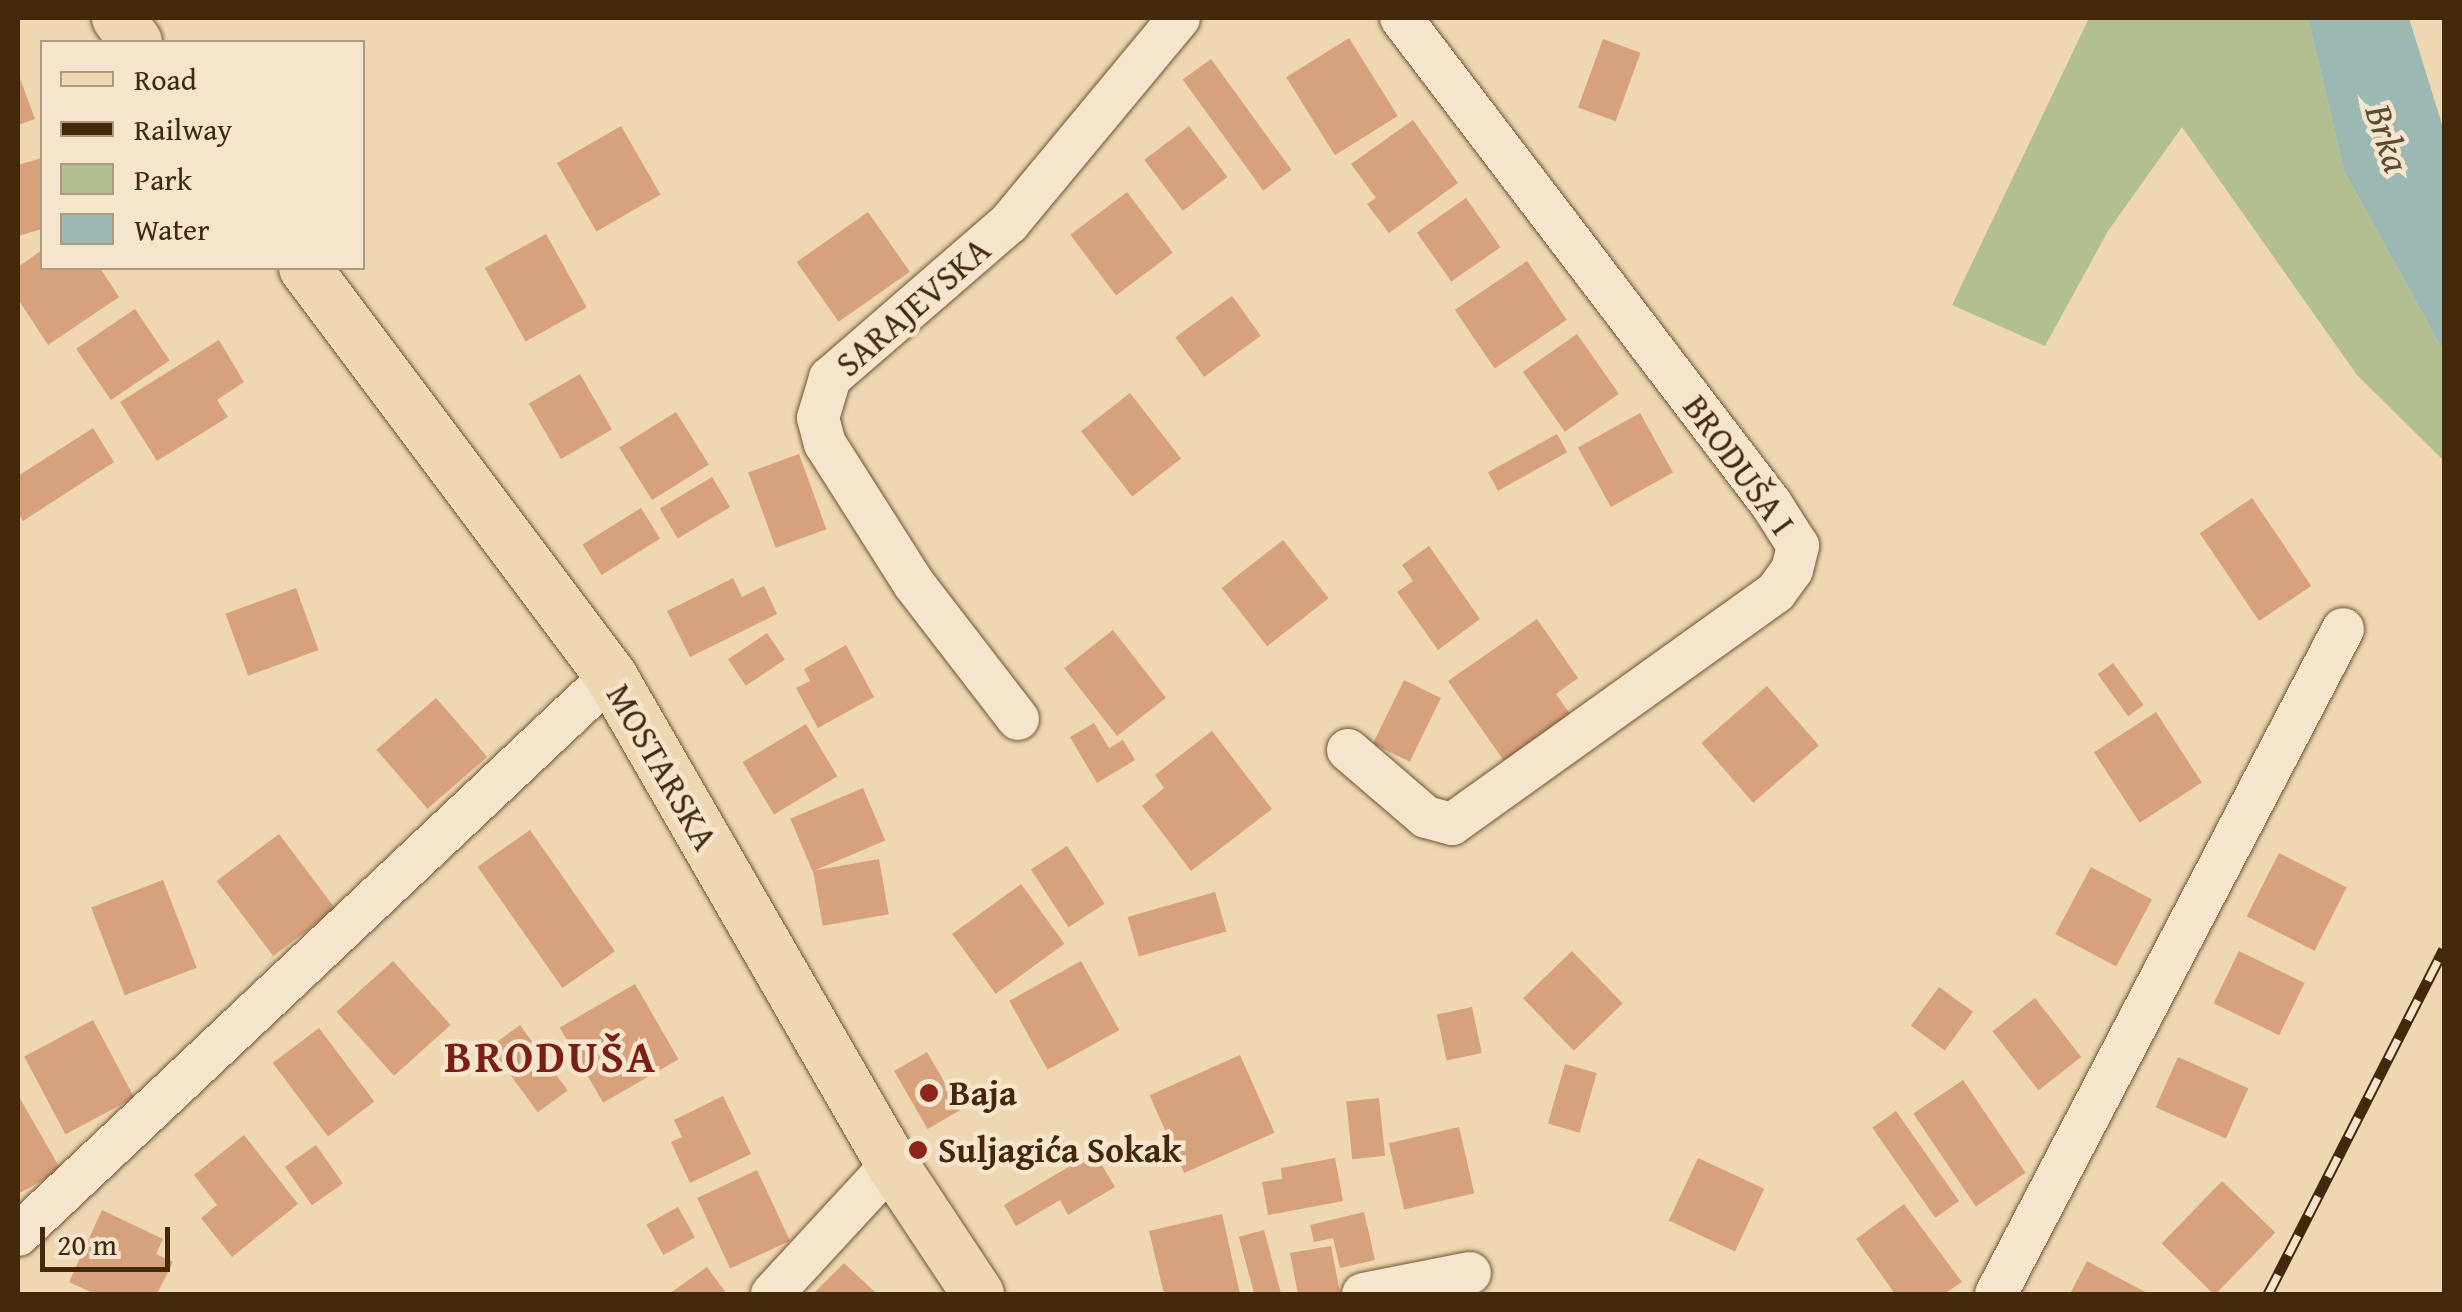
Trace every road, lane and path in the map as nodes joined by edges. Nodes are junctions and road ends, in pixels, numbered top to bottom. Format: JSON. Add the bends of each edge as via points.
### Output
{"nodes":[{"id":1,"x":118,"y":18,"type":"edge"},
{"id":2,"x":1179,"y":18,"type":"edge"},
{"id":3,"x":1401,"y":18,"type":"edge"},
{"id":4,"x":134,"y":40,"type":"edge"},
{"id":5,"x":306,"y":270,"type":"edge"},
{"id":6,"x":2342,"y":629,"type":"dead end"},
{"id":7,"x":611,"y":676,"type":"junction"},
{"id":8,"x":1018,"y":719,"type":"dead end"},
{"id":9,"x":1348,"y":750,"type":"dead end"},
{"id":10,"x":892,"y":1164,"type":"junction"},
{"id":11,"x":18,"y":1235,"type":"edge"},
{"id":12,"x":1470,"y":1273,"type":"dead end"},
{"id":13,"x":772,"y":1294,"type":"edge"},
{"id":14,"x":978,"y":1294,"type":"edge"},
{"id":15,"x":1363,"y":1294,"type":"edge"},
{"id":16,"x":1996,"y":1294,"type":"edge"}],
"edges":[{"from":1,"to":4,"type":"main road"},
{"from":2,"to":8,"type":"street","name":"SARAJEVSKA","via":[[1009,223],[830,378],[818,418],[825,444],[914,584]]},
{"from":3,"to":9,"type":"street","name":"BRODUŠA I","via":[[1798,546],[1776,592],[1452,824],[1426,817]]},
{"from":5,"to":7,"type":"main road","name":"MOSTARSKA"},
{"from":6,"to":16,"type":"street"},
{"from":7,"to":10,"type":"main road","name":"MOSTARSKA"},
{"from":7,"to":11,"type":"street"},
{"from":10,"to":13,"type":"street"},
{"from":10,"to":14,"type":"main road","name":"MOSTARSKA"},
{"from":12,"to":15,"type":"street"}]}
